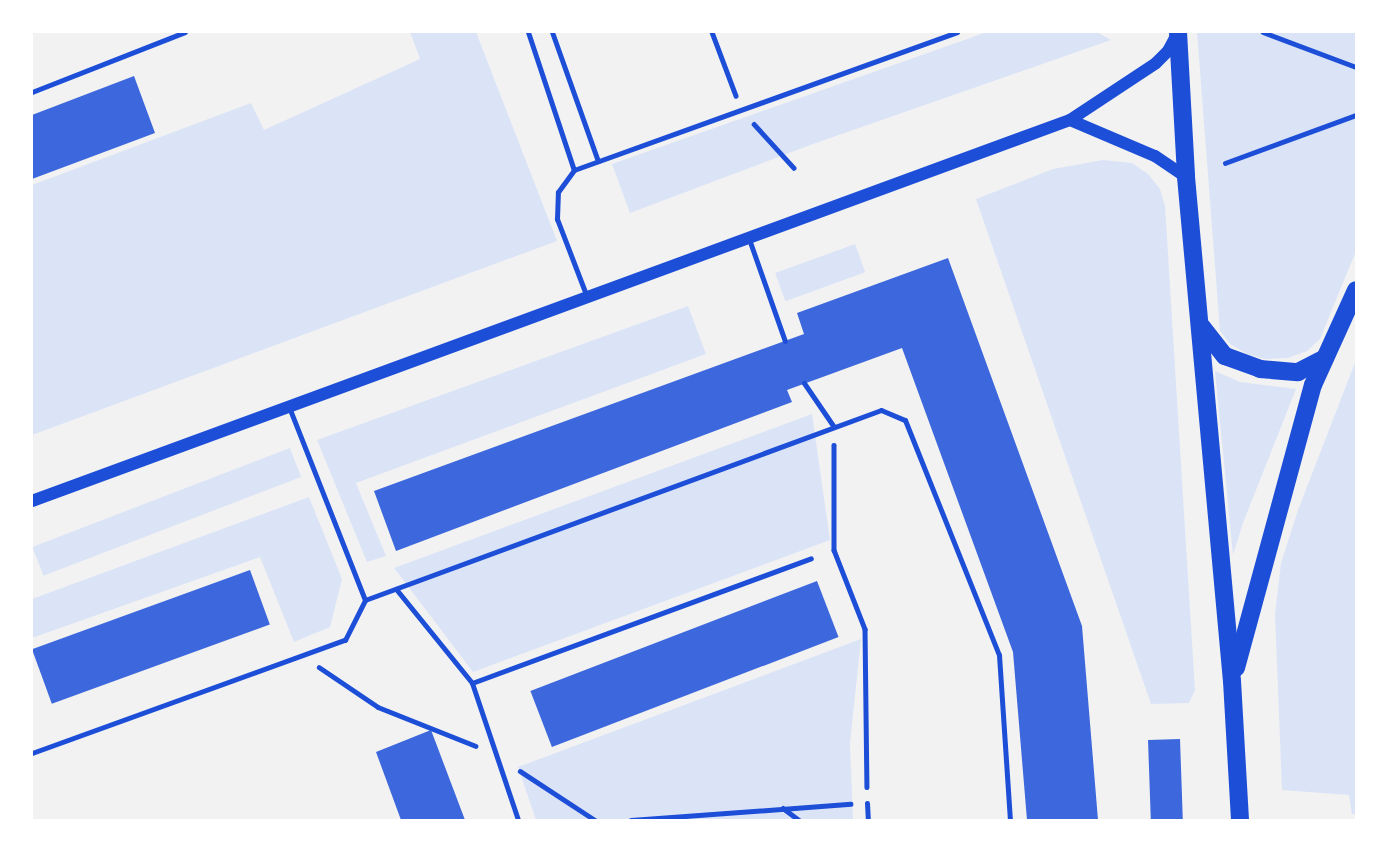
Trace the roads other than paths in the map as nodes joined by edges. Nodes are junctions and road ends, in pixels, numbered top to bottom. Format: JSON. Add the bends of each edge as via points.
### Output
{"nodes":[{"id":1,"x":185,"y":32,"type":"edge"},
{"id":2,"x":528,"y":32,"type":"edge"},
{"id":3,"x":552,"y":32,"type":"edge"},
{"id":4,"x":957,"y":32,"type":"edge"},
{"id":5,"x":1178,"y":32,"type":"edge"},
{"id":6,"x":32,"y":92,"type":"edge"},
{"id":7,"x":1070,"y":120,"type":"junction"},
{"id":8,"x":598,"y":161,"type":"junction"},
{"id":9,"x":573,"y":170,"type":"junction"},
{"id":10,"x":1186,"y":177,"type":"junction"},
{"id":11,"x":749,"y":238,"type":"junction"},
{"id":12,"x":1356,"y":290,"type":"edge"},
{"id":13,"x":587,"y":297,"type":"junction"},
{"id":14,"x":1202,"y":327,"type":"junction"},
{"id":15,"x":785,"y":341,"type":"dead end"},
{"id":16,"x":1325,"y":358,"type":"junction"},
{"id":17,"x":804,"y":383,"type":"dead end"},
{"id":18,"x":289,"y":407,"type":"junction"},
{"id":19,"x":835,"y":427,"type":"junction"},
{"id":20,"x":32,"y":500,"type":"edge"},
{"id":21,"x":811,"y":558,"type":"dead end"},
{"id":22,"x":396,"y":589,"type":"junction"},
{"id":23,"x":365,"y":600,"type":"junction"},
{"id":24,"x":1232,"y":681,"type":"junction"},
{"id":25,"x":472,"y":683,"type":"junction"},
{"id":26,"x":32,"y":753,"type":"edge"},
{"id":27,"x":867,"y":803,"type":"road end"},
{"id":28,"x":518,"y":821,"type":"edge"},
{"id":29,"x":868,"y":821,"type":"edge"},
{"id":30,"x":1010,"y":821,"type":"edge"},
{"id":31,"x":1240,"y":821,"type":"edge"}],
"edges":[{"from":1,"to":6,"type":"lane"},
{"from":2,"to":9,"type":"lane"},
{"from":3,"to":8,"type":"lane"},
{"from":4,"to":8,"type":"lane"},
{"from":5,"to":7,"type":"street","via":[[1156,63]]},
{"from":5,"to":10,"type":"main road"},
{"from":7,"to":10,"type":"street","via":[[1155,156]]},
{"from":7,"to":11,"type":"street"},
{"from":8,"to":9,"type":"lane"},
{"from":9,"to":13,"type":"lane","via":[[558,192],[557,219]]},
{"from":10,"to":14,"type":"main road"},
{"from":11,"to":13,"type":"street"},
{"from":11,"to":15,"type":"lane"},
{"from":12,"to":16,"type":"main road"},
{"from":13,"to":18,"type":"street"},
{"from":14,"to":16,"type":"main road","via":[[1225,356],[1260,369],[1298,372]]},
{"from":14,"to":24,"type":"main road"},
{"from":16,"to":24,"type":"main road","via":[[1313,386]]},
{"from":17,"to":19,"type":"lane"},
{"from":18,"to":20,"type":"street"},
{"from":18,"to":23,"type":"lane"},
{"from":19,"to":22,"type":"lane"},
{"from":19,"to":30,"type":"lane","via":[[881,410],[905,420],[999,655]]},
{"from":21,"to":25,"type":"lane"},
{"from":22,"to":23,"type":"lane"},
{"from":22,"to":25,"type":"lane"},
{"from":23,"to":26,"type":"lane","via":[[345,640]]},
{"from":24,"to":31,"type":"main road"},
{"from":25,"to":28,"type":"lane"},
{"from":27,"to":29,"type":"lane"}]}
